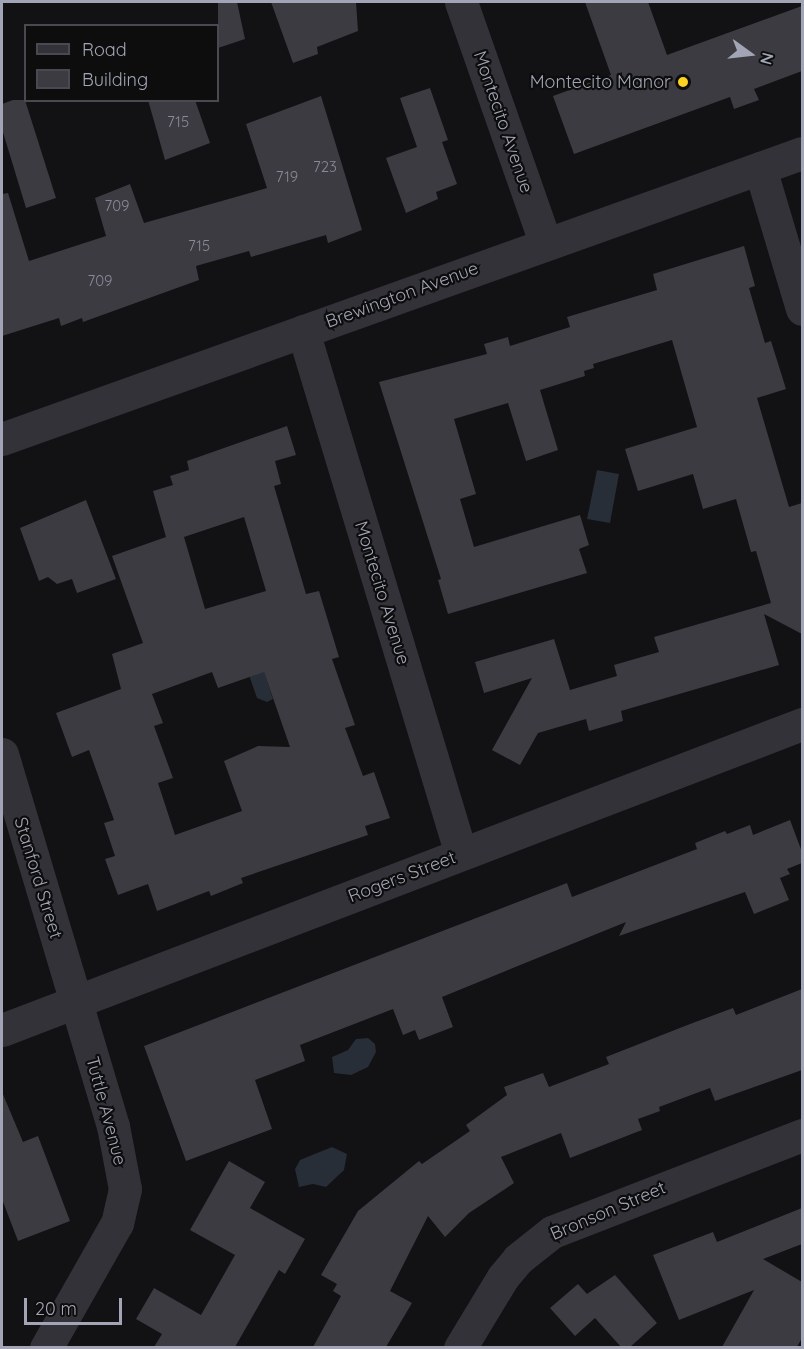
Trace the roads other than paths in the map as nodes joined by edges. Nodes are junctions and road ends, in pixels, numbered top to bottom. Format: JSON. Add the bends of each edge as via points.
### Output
{"nodes":[{"id":1,"x":461,"y":2,"type":"edge"},
{"id":2,"x":802,"y":153,"type":"edge"},
{"id":3,"x":760,"y":168,"type":"junction"},
{"id":4,"x":545,"y":242,"type":"junction"},
{"id":5,"x":802,"y":309,"type":"edge"},
{"id":6,"x":303,"y":331,"type":"junction"},
{"id":7,"x":2,"y":439,"type":"edge"},
{"id":8,"x":802,"y":724,"type":"edge"},
{"id":9,"x":2,"y":754,"type":"edge"},
{"id":10,"x":462,"y":854,"type":"junction"},
{"id":11,"x":75,"y":1002,"type":"junction"},
{"id":12,"x":2,"y":1030,"type":"edge"},
{"id":13,"x":802,"y":1135,"type":"edge"},
{"id":14,"x":46,"y":1347,"type":"edge"},
{"id":15,"x":460,"y":1347,"type":"edge"}],
"edges":[{"from":1,"to":4,"type":"street","name":"Montecito Avenue"},
{"from":2,"to":3,"type":"street","name":"Brewington Avenue"},
{"from":3,"to":4,"type":"street","name":"Brewington Avenue"},
{"from":3,"to":5,"type":"street"},
{"from":4,"to":6,"type":"street","name":"Brewington Avenue"},
{"from":6,"to":7,"type":"street","name":"Brewington Avenue"},
{"from":6,"to":10,"type":"street","name":"Montecito Avenue"},
{"from":8,"to":10,"type":"street","name":"Rogers Street"},
{"from":9,"to":11,"type":"street","name":"Stanford Street"},
{"from":10,"to":11,"type":"street","name":"Rogers Street"},
{"from":11,"to":12,"type":"street","name":"Rogers Street"},
{"from":11,"to":14,"type":"street","name":"Tuttle Avenue","via":[[119,1152],[125,1189],[117,1223]]},
{"from":13,"to":15,"type":"street","name":"Bronson Street","via":[[552,1232],[518,1259],[503,1277]]}]}
